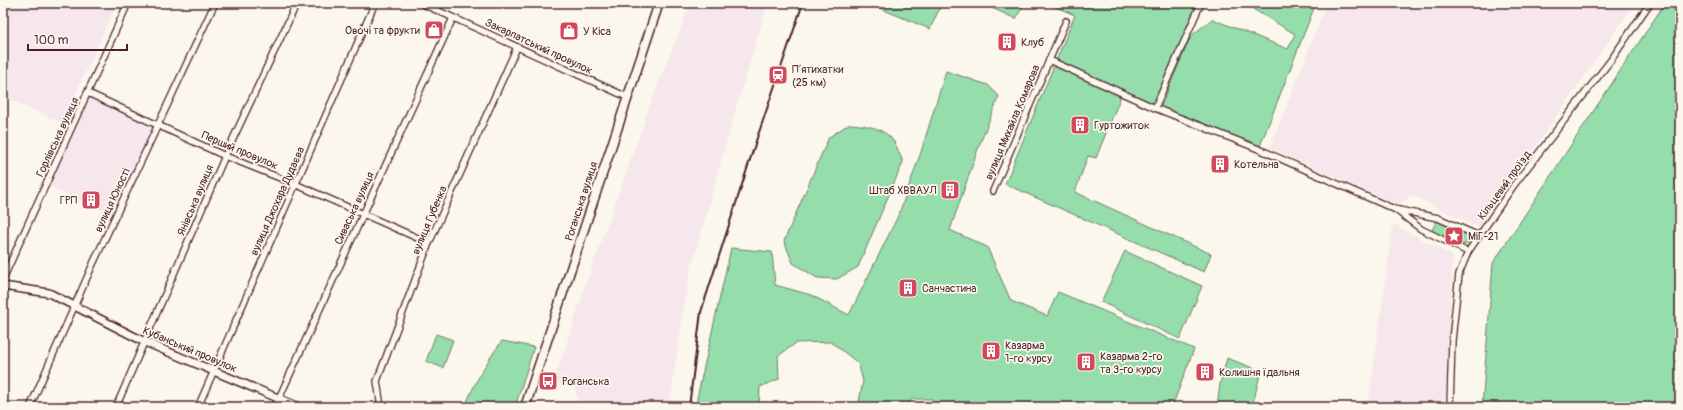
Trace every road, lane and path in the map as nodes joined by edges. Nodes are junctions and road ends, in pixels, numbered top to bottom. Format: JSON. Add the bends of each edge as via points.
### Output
{"nodes":[{"id":1,"x":128,"y":3,"type":"edge"},
{"id":2,"x":214,"y":3,"type":"edge"},
{"id":3,"x":297,"y":3,"type":"edge"},
{"id":4,"x":376,"y":3,"type":"edge"},
{"id":5,"x":421,"y":3,"type":"edge"},
{"id":6,"x":659,"y":3,"type":"edge"},
{"id":7,"x":1201,"y":3,"type":"edge"},
{"id":8,"x":1650,"y":3,"type":"edge"},
{"id":9,"x":453,"y":18,"type":"junction"},
{"id":10,"x":1066,"y":21,"type":"dead end"},
{"id":11,"x":517,"y":47,"type":"junction"},
{"id":12,"x":1049,"y":60,"type":"junction"},
{"id":13,"x":88,"y":93,"type":"junction"},
{"id":14,"x":627,"y":97,"type":"junction"},
{"id":15,"x":1155,"y":108,"type":"junction"},
{"id":16,"x":159,"y":126,"type":"junction"},
{"id":17,"x":225,"y":156,"type":"junction"},
{"id":18,"x":295,"y":184,"type":"junction"},
{"id":19,"x":993,"y":191,"type":"dead end"},
{"id":20,"x":1394,"y":208,"type":"junction"},
{"id":21,"x":362,"y":214,"type":"junction"},
{"id":22,"x":1479,"y":236,"type":"junction"},
{"id":23,"x":429,"y":243,"type":"junction"},
{"id":24,"x":1468,"y":252,"type":"junction"},
{"id":25,"x":3,"y":279,"type":"edge"},
{"id":26,"x":3,"y":286,"type":"edge"},
{"id":27,"x":75,"y":307,"type":"junction"},
{"id":28,"x":145,"y":342,"type":"junction"},
{"id":29,"x":214,"y":372,"type":"junction"},
{"id":30,"x":279,"y":398,"type":"junction"},
{"id":31,"x":30,"y":407,"type":"edge"},
{"id":32,"x":116,"y":407,"type":"edge"},
{"id":33,"x":198,"y":407,"type":"edge"},
{"id":34,"x":275,"y":407,"type":"edge"},
{"id":35,"x":299,"y":407,"type":"edge"},
{"id":36,"x":381,"y":407,"type":"edge"},
{"id":37,"x":525,"y":407,"type":"edge"},
{"id":38,"x":1450,"y":407,"type":"edge"}],
"edges":[{"from":1,"to":13,"type":"street","name":"Горлівська вулиця"},
{"from":2,"to":16,"type":"street","name":"вулиця Юності"},
{"from":3,"to":17,"type":"street","name":"Янівська вулиця"},
{"from":4,"to":18,"type":"street","name":"вулиця Джохара Дудаєва"},
{"from":5,"to":9,"type":"street","name":"Закарпатський провулок"},
{"from":6,"to":14,"type":"main road","name":"Роганська вулиця"},
{"from":7,"to":15,"type":"street"},
{"from":8,"to":22,"type":"street","name":"Кільцевий проїзд","via":[[1611,60],[1514,185]]},
{"from":9,"to":11,"type":"street","name":"Закарпатський провулок"},
{"from":9,"to":21,"type":"street","name":"Сиваська вулиця"},
{"from":10,"to":12,"type":"street","name":"вулиця Михайла Комарова"},
{"from":11,"to":14,"type":"street","name":"Закарпатський провулок"},
{"from":11,"to":23,"type":"street","name":"вулиця Губенка"},
{"from":12,"to":15,"type":"street","name":"вулиця Михайла Комарова"},
{"from":12,"to":19,"type":"street","name":"вулиця Михайла Комарова"},
{"from":13,"to":16,"type":"street","name":"Перший провулок"},
{"from":13,"to":25,"type":"street","name":"Горлівська вулиця"},
{"from":14,"to":37,"type":"main road","name":"Роганська вулиця"},
{"from":15,"to":20,"type":"street","name":"вулиця Михайла Комарова","via":[[1261,150]]},
{"from":16,"to":17,"type":"street","name":"Перший провулок"},
{"from":16,"to":27,"type":"street","name":"вулиця Юності"},
{"from":17,"to":18,"type":"street","name":"Перший провулок"},
{"from":17,"to":28,"type":"street","name":"Янівська вулиця"},
{"from":18,"to":21,"type":"street","name":"Перший провулок"},
{"from":18,"to":29,"type":"street","name":"вулиця Джохара Дудаєва"},
{"from":20,"to":22,"type":"street","via":[[1438,218]]},
{"from":20,"to":24,"type":"street","via":[[1421,229]]},
{"from":21,"to":23,"type":"street","name":"Перший провулок"},
{"from":21,"to":30,"type":"street","name":"Сиваська вулиця"},
{"from":22,"to":24,"type":"street","name":"Кільцевий проїзд"},
{"from":23,"to":36,"type":"street","name":"вулиця Губенка","via":[[377,381]]},
{"from":24,"to":38,"type":"street","name":"Кільцевий проїзд","via":[[1459,274],[1452,340]]},
{"from":26,"to":27,"type":"street","name":"Кубанський провулок","via":[[44,292]]},
{"from":27,"to":28,"type":"street","name":"Кубанський провулок"},
{"from":27,"to":31,"type":"street","name":"вулиця Юності"},
{"from":28,"to":29,"type":"street","name":"Кубанський провулок"},
{"from":28,"to":32,"type":"street","name":"Янівська вулиця"},
{"from":29,"to":30,"type":"street","name":"Кубанський провулок"},
{"from":29,"to":33,"type":"street","name":"вулиця Джохара Дудаєва"},
{"from":30,"to":34,"type":"street","name":"Сиваська вулиця"},
{"from":30,"to":35,"type":"street","name":"Кубанський провулок"}]}
